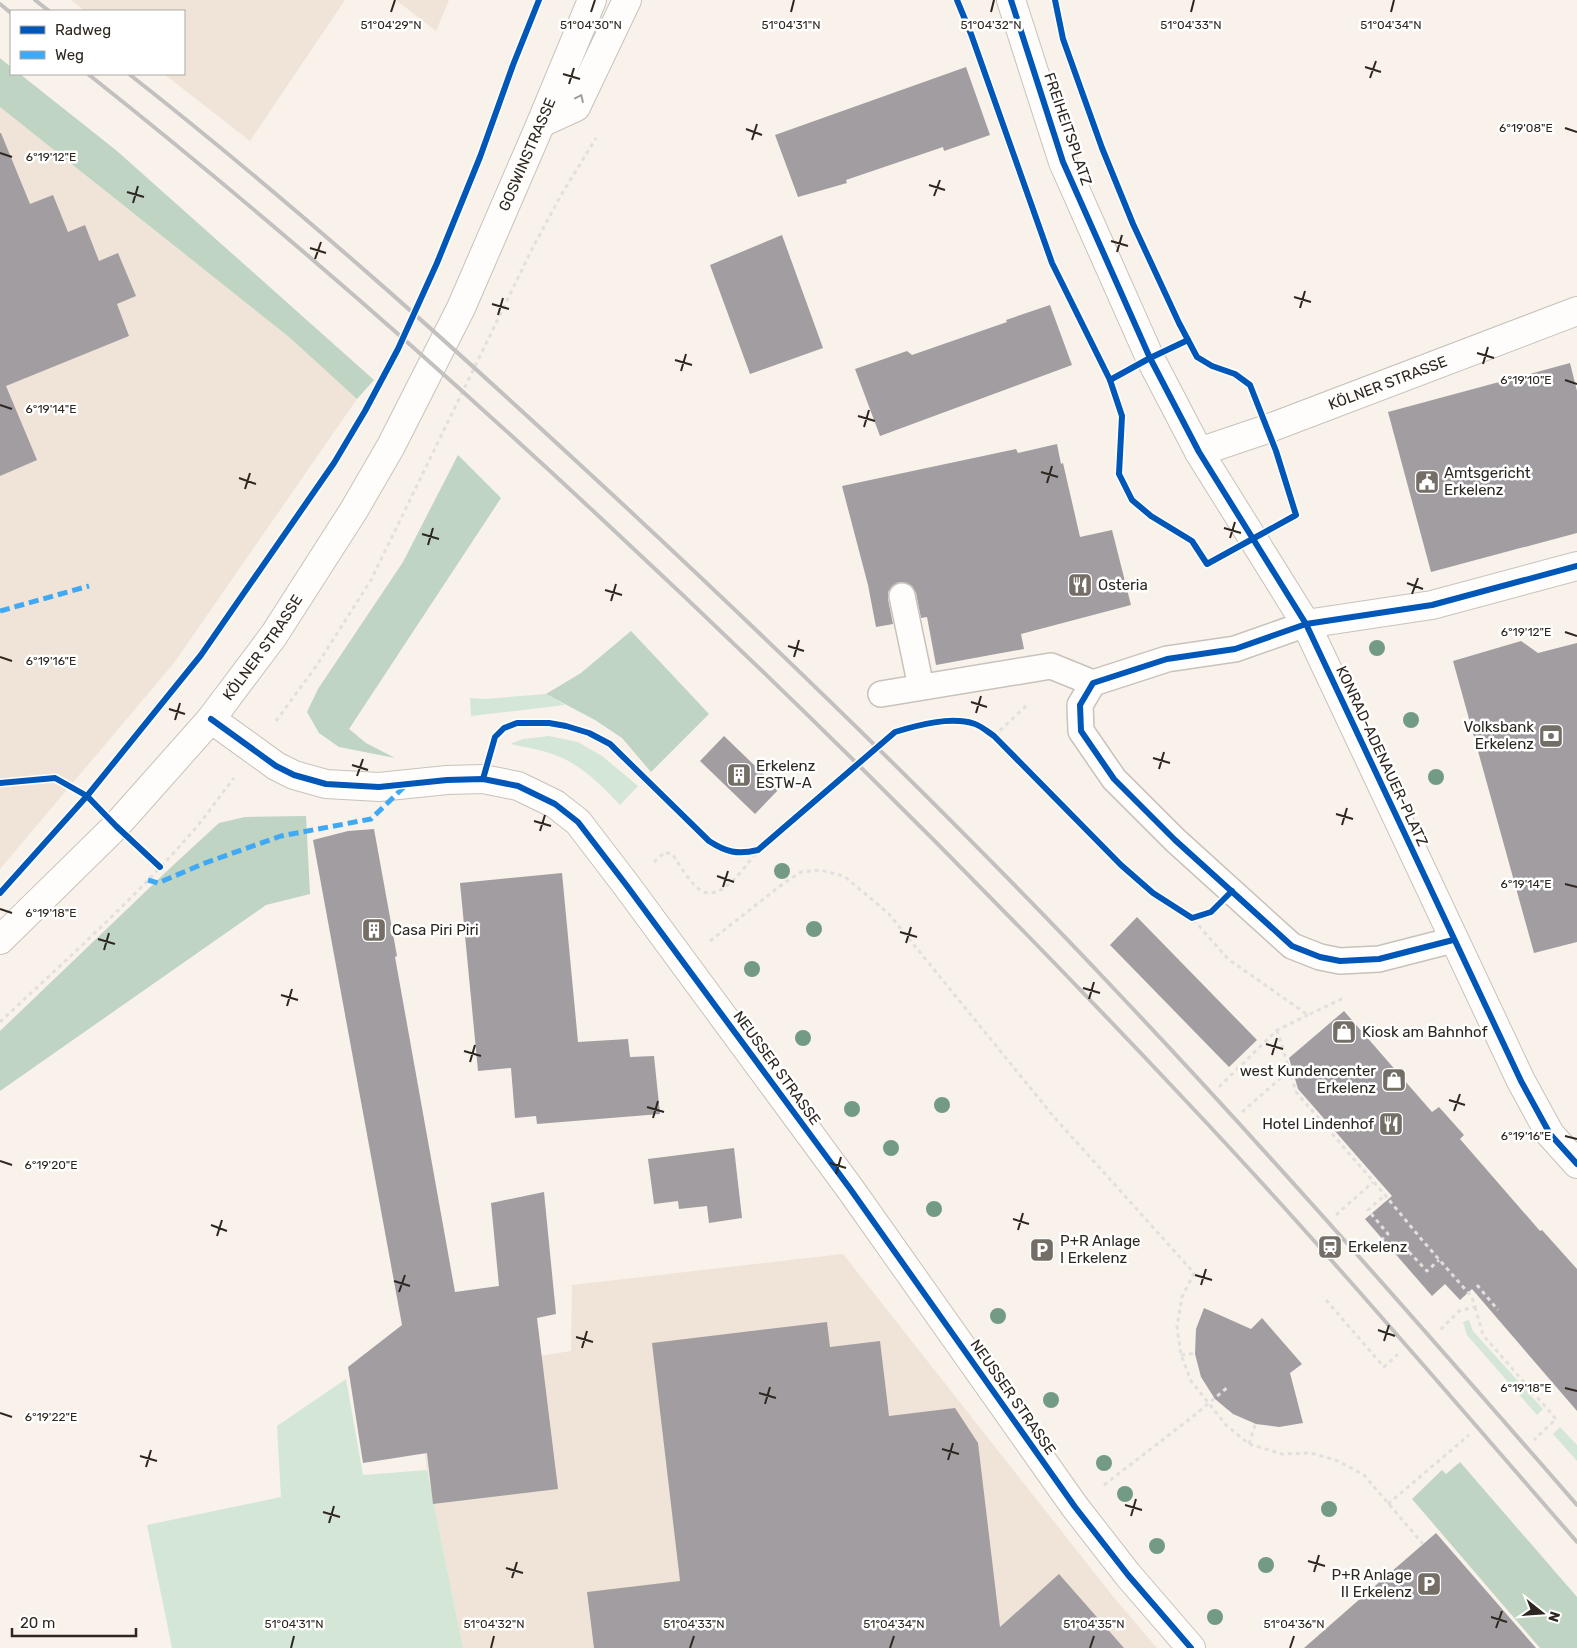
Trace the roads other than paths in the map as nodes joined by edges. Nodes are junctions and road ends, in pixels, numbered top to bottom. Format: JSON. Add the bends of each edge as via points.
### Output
{"nodes":[{"id":1,"x":592,"y":0,"type":"edge"},
{"id":2,"x":627,"y":0,"type":"edge"},
{"id":3,"x":1011,"y":0,"type":"edge"},
{"id":4,"x":541,"y":123,"type":"junction"},
{"id":5,"x":461,"y":308,"type":"joint"},
{"id":6,"x":1577,"y":311,"type":"edge"},
{"id":7,"x":1199,"y":452,"type":"junction"},
{"id":8,"x":1577,"y":566,"type":"edge"},
{"id":9,"x":902,"y":596,"type":"dead end"},
{"id":10,"x":1306,"y":624,"type":"junction"},
{"id":11,"x":1093,"y":684,"type":"junction"},
{"id":12,"x":921,"y":687,"type":"junction"},
{"id":13,"x":880,"y":694,"type":"dead end"},
{"id":14,"x":211,"y":719,"type":"junction"},
{"id":15,"x":0,"y":940,"type":"edge"},
{"id":16,"x":1453,"y":940,"type":"junction"},
{"id":17,"x":1577,"y":1164,"type":"edge"},
{"id":18,"x":1191,"y":1648,"type":"edge"}],
"edges":[{"from":1,"to":4,"type":"street","name":"GOSWINSTRASSE"},
{"from":4,"to":2,"type":"street","one_way":true,"via":[[576,107]]},
{"from":3,"to":7,"type":"street","name":"FREIHEITSPLATZ","via":[[1063,162],[1150,358]]},
{"from":4,"to":5,"type":"street","name":"GOSWINSTRASSE"},
{"from":5,"to":14,"type":"street","name":"KÖLNER STRASSE","via":[[391,446],[354,510],[274,635]]},
{"from":6,"to":7,"type":"street","name":"KÖLNER STRASSE"},
{"from":7,"to":10,"type":"street","name":"KONRAD-ADENAUER-PLATZ"},
{"from":8,"to":10,"type":"street","via":[[1432,605]]},
{"from":9,"to":12,"type":"lane"},
{"from":10,"to":11,"type":"lane","via":[[1235,649],[1167,660]]},
{"from":10,"to":16,"type":"street","name":"KONRAD-ADENAUER-PLATZ"},
{"from":11,"to":12,"type":"lane","via":[[1051,666]]},
{"from":11,"to":16,"type":"lane","via":[[1080,705],[1081,731],[1114,779],[1175,840],[1292,946],[1340,961],[1379,958]]},
{"from":12,"to":13,"type":"lane"},
{"from":14,"to":15,"type":"street","name":"KÖLNER STRASSE","via":[[116,826]]},
{"from":14,"to":18,"type":"street","name":"NEUSSER STRASSE","via":[[276,766],[326,784],[379,787],[483,779],[518,786],[555,804],[578,822],[851,1190],[1075,1507]]},
{"from":16,"to":17,"type":"street","name":"KONRAD-ADENAUER-PLATZ","via":[[1550,1134]]}]}
